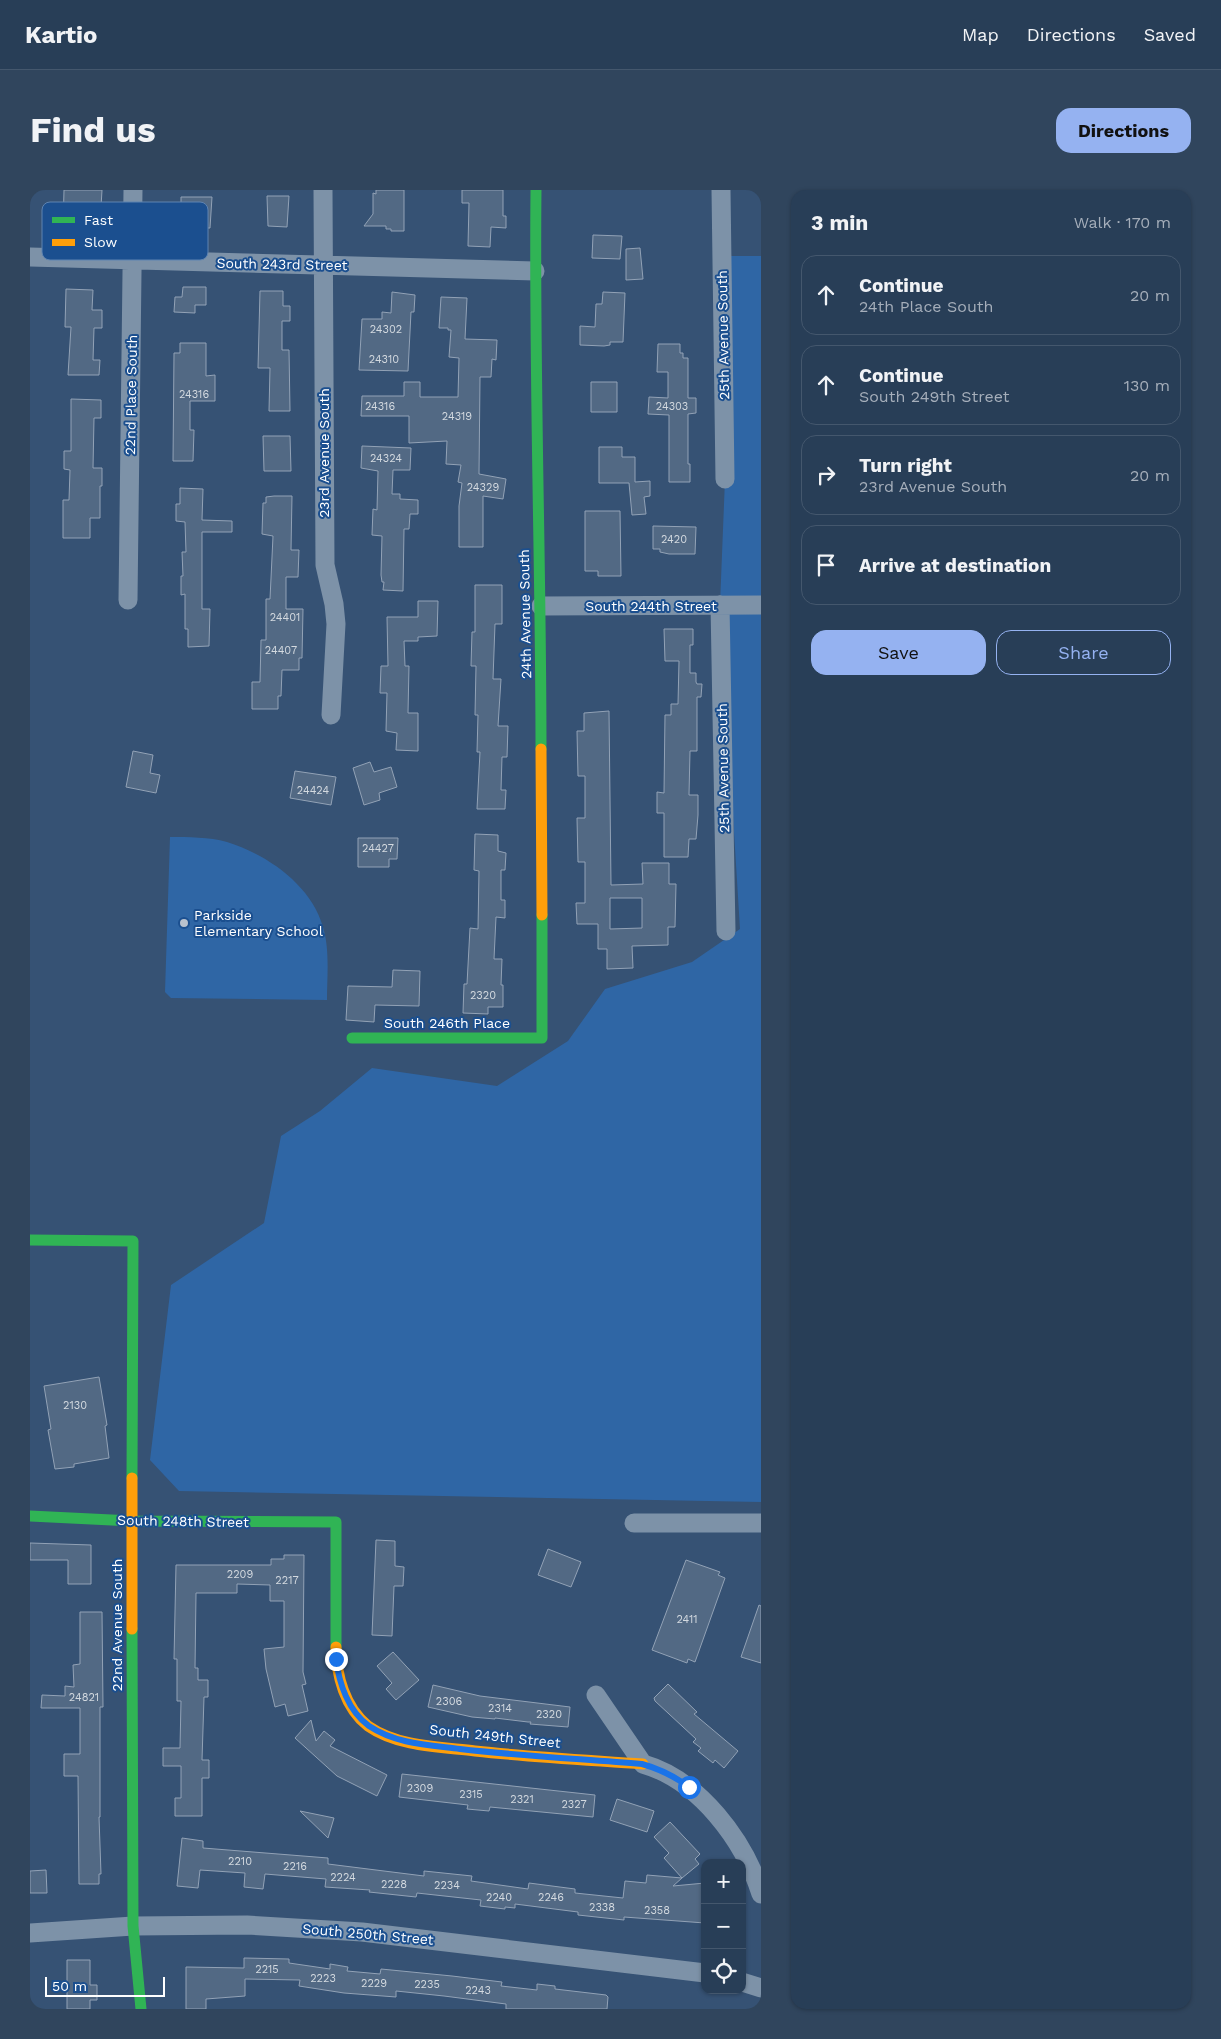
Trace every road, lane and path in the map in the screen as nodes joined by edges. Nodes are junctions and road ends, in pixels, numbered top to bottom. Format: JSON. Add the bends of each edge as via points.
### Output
{"nodes":[{"id":1,"x":322,"y":190,"type":"edge"},
{"id":2,"x":536,"y":190,"type":"edge"},
{"id":3,"x":721,"y":190,"type":"edge"},
{"id":4,"x":108,"y":260,"type":"edge"},
{"id":5,"x":134,"y":261,"type":"junction"},
{"id":6,"x":323,"y":264,"type":"junction"},
{"id":7,"x":535,"y":271,"type":"junction"},
{"id":8,"x":725,"y":479,"type":"dead end"},
{"id":9,"x":128,"y":600,"type":"dead end"},
{"id":10,"x":720,"y":605,"type":"junction"},
{"id":11,"x":761,"y":605,"type":"edge"},
{"id":12,"x":541,"y":606,"type":"junction"},
{"id":13,"x":331,"y":715,"type":"dead end"},
{"id":14,"x":726,"y":931,"type":"dead end"},
{"id":15,"x":352,"y":1038,"type":"dead end"},
{"id":16,"x":542,"y":1038,"type":"joint"},
{"id":17,"x":30,"y":1240,"type":"edge"},
{"id":18,"x":30,"y":1516,"type":"edge"},
{"id":19,"x":132,"y":1521,"type":"junction"},
{"id":20,"x":634,"y":1523,"type":"dead end"},
{"id":21,"x":761,"y":1523,"type":"edge"},
{"id":22,"x":596,"y":1695,"type":"dead end"},
{"id":23,"x":354,"y":1710,"type":"joint"},
{"id":24,"x":642,"y":1764,"type":"junction"},
{"id":25,"x":754,"y":1856,"type":"edge"},
{"id":26,"x":761,"y":1894,"type":"edge"},
{"id":27,"x":133,"y":1926,"type":"junction"},
{"id":28,"x":30,"y":1932,"type":"edge"},
{"id":29,"x":701,"y":1973,"type":"edge"},
{"id":30,"x":746,"y":1983,"type":"edge"},
{"id":31,"x":761,"y":1988,"type":"edge"},
{"id":32,"x":140,"y":2009,"type":"edge"}],
"edges":[{"from":1,"to":6,"type":"street","name":"23rd Avenue South"},
{"from":2,"to":7,"type":"street","name":"24th Avenue South"},
{"from":3,"to":8,"type":"street","name":"25th Avenue South"},
{"from":4,"to":5,"type":"street","name":"South 243rd Street"},
{"from":5,"to":6,"type":"street","name":"South 243rd Street"},
{"from":5,"to":9,"type":"street","name":"22nd Place South"},
{"from":6,"to":7,"type":"street","name":"South 243rd Street"},
{"from":6,"to":13,"type":"street","name":"23rd Avenue South","via":[[325,565],[336,624]]},
{"from":7,"to":12,"type":"street","name":"24th Avenue South"},
{"from":10,"to":11,"type":"street","name":"South 244th Street"},
{"from":10,"to":12,"type":"street","name":"South 244th Street"},
{"from":10,"to":14,"type":"street","name":"25th Avenue South"},
{"from":12,"to":16,"type":"street","name":"24th Avenue South"},
{"from":15,"to":16,"type":"street","name":"South 246th Place"},
{"from":17,"to":19,"type":"street","name":"22nd Avenue South","via":[[133,1241]]},
{"from":18,"to":19,"type":"street","name":"South 248th Street"},
{"from":19,"to":23,"type":"street","name":"South 248th Street","via":[[336,1522],[336,1659],[339,1678]]},
{"from":19,"to":27,"type":"street","name":"22nd Avenue South"},
{"from":20,"to":21,"type":"street"},
{"from":22,"to":24,"type":"street"},
{"from":23,"to":24,"type":"street","name":"South 249th Street","via":[[368,1725],[404,1742],[493,1753]]},
{"from":24,"to":25,"type":"street","via":[[658,1768],[689,1787]]},
{"from":25,"to":26,"type":"street"},
{"from":27,"to":28,"type":"street","name":"South 250th Street"},
{"from":27,"to":29,"type":"street","name":"South 250th Street","via":[[247,1925],[362,1932]]},
{"from":27,"to":32,"type":"street","name":"22nd Avenue South"},
{"from":30,"to":31,"type":"street"}]}
